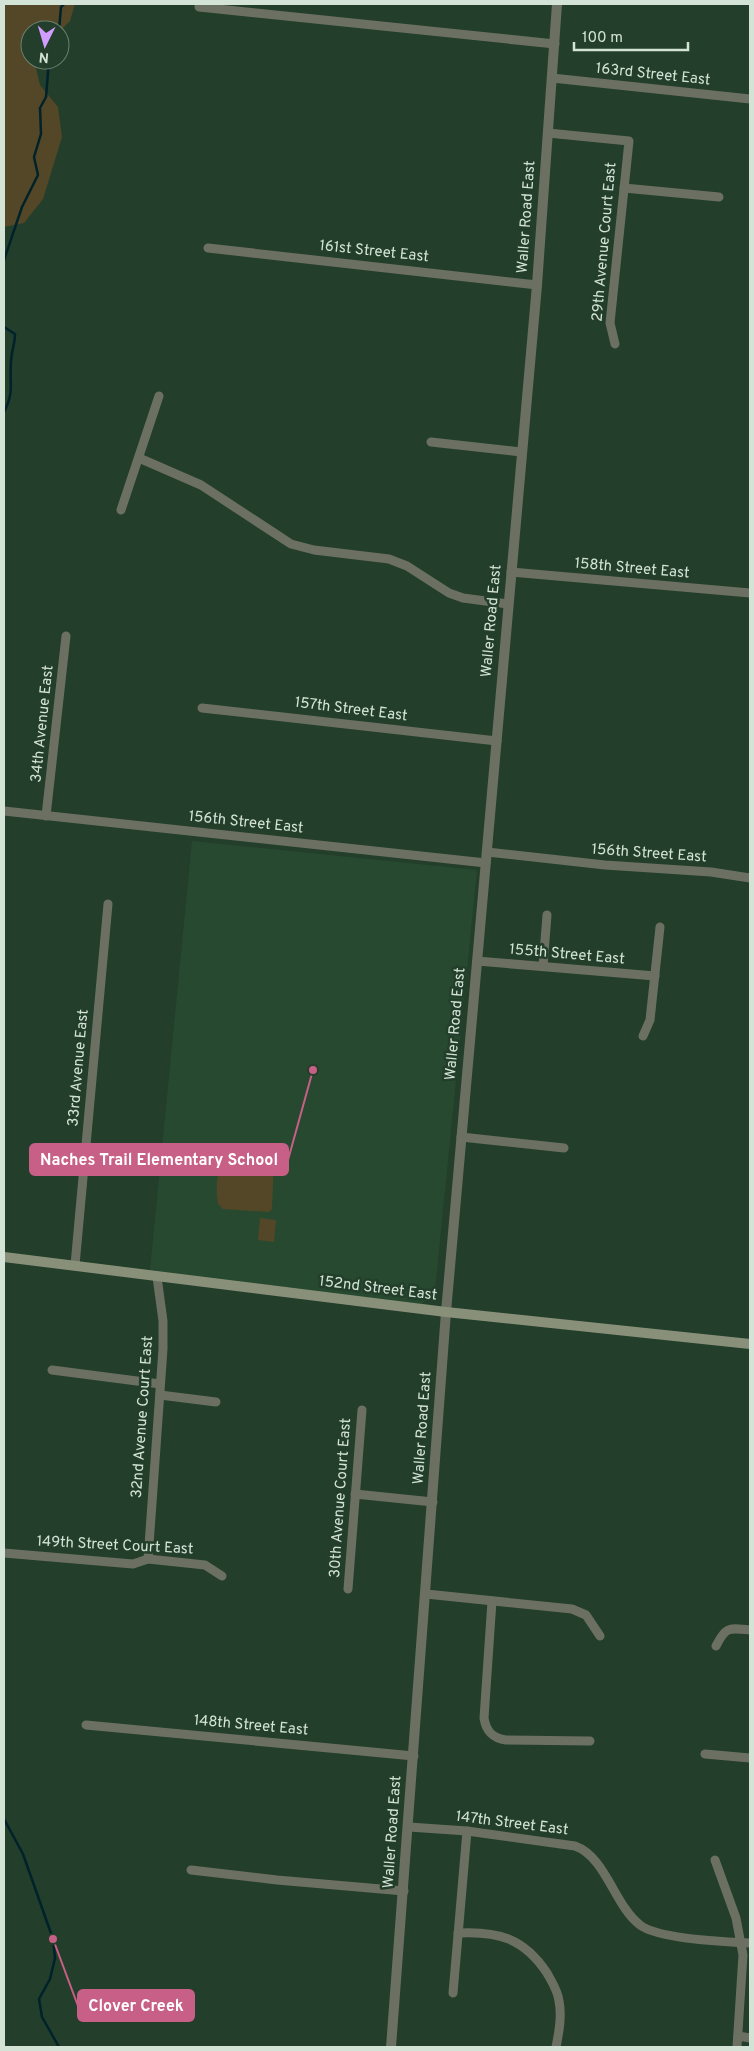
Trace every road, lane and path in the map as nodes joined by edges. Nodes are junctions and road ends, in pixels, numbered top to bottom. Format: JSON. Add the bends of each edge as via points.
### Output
{"nodes":[{"id":1,"x":557,"y":4,"type":"edge"},
{"id":2,"x":199,"y":6,"type":"dead end"},
{"id":3,"x":554,"y":44,"type":"junction"},
{"id":4,"x":552,"y":78,"type":"junction"},
{"id":5,"x":750,"y":99,"type":"edge"},
{"id":6,"x":548,"y":133,"type":"junction"},
{"id":7,"x":624,"y":188,"type":"junction"},
{"id":8,"x":719,"y":197,"type":"dead end"},
{"id":9,"x":208,"y":248,"type":"dead end"},
{"id":10,"x":537,"y":285,"type":"junction"},
{"id":11,"x":615,"y":344,"type":"dead end"},
{"id":12,"x":159,"y":396,"type":"dead end"},
{"id":13,"x":431,"y":442,"type":"dead end"},
{"id":14,"x":521,"y":452,"type":"junction"},
{"id":15,"x":139,"y":458,"type":"junction"},
{"id":16,"x":121,"y":510,"type":"dead end"},
{"id":17,"x":511,"y":572,"type":"junction"},
{"id":18,"x":750,"y":593,"type":"edge"},
{"id":19,"x":508,"y":604,"type":"junction"},
{"id":20,"x":66,"y":636,"type":"dead end"},
{"id":21,"x":202,"y":708,"type":"dead end"},
{"id":22,"x":497,"y":741,"type":"junction"},
{"id":23,"x":4,"y":811,"type":"edge"},
{"id":24,"x":46,"y":816,"type":"junction"},
{"id":25,"x":486,"y":857,"type":"junction"},
{"id":26,"x":750,"y":878,"type":"edge"},
{"id":27,"x":108,"y":904,"type":"dead end"},
{"id":28,"x":547,"y":915,"type":"dead end"},
{"id":29,"x":660,"y":927,"type":"dead end"},
{"id":30,"x":477,"y":961,"type":"junction"},
{"id":31,"x":543,"y":966,"type":"junction"},
{"id":32,"x":655,"y":976,"type":"junction"},
{"id":33,"x":643,"y":1036,"type":"dead end"},
{"id":34,"x":462,"y":1137,"type":"junction"},
{"id":35,"x":564,"y":1148,"type":"dead end"},
{"id":36,"x":4,"y":1257,"type":"edge"},
{"id":37,"x":75,"y":1266,"type":"junction"},
{"id":38,"x":157,"y":1277,"type":"junction"},
{"id":39,"x":446,"y":1312,"type":"junction"},
{"id":40,"x":750,"y":1344,"type":"edge"},
{"id":41,"x":52,"y":1370,"type":"dead end"},
{"id":42,"x":160,"y":1384,"type":"junction"},
{"id":43,"x":160,"y":1396,"type":"junction"},
{"id":44,"x":216,"y":1402,"type":"dead end"},
{"id":45,"x":362,"y":1410,"type":"dead end"},
{"id":46,"x":355,"y":1494,"type":"junction"},
{"id":47,"x":433,"y":1502,"type":"junction"},
{"id":48,"x":4,"y":1553,"type":"edge"},
{"id":49,"x":148,"y":1559,"type":"junction"},
{"id":50,"x":222,"y":1576,"type":"dead end"},
{"id":51,"x":348,"y":1589,"type":"dead end"},
{"id":52,"x":426,"y":1594,"type":"junction"},
{"id":53,"x":492,"y":1601,"type":"junction"},
{"id":54,"x":750,"y":1630,"type":"edge"},
{"id":55,"x":600,"y":1636,"type":"dead end"},
{"id":56,"x":716,"y":1646,"type":"dead end"},
{"id":57,"x":86,"y":1725,"type":"dead end"},
{"id":58,"x":590,"y":1741,"type":"dead end"},
{"id":59,"x":705,"y":1754,"type":"dead end"},
{"id":60,"x":414,"y":1756,"type":"junction"},
{"id":61,"x":750,"y":1758,"type":"edge"},
{"id":62,"x":409,"y":1827,"type":"junction"},
{"id":63,"x":467,"y":1832,"type":"junction"},
{"id":64,"x":715,"y":1860,"type":"dead end"},
{"id":65,"x":192,"y":1870,"type":"dead end"},
{"id":66,"x":404,"y":1891,"type":"junction"},
{"id":67,"x":458,"y":1933,"type":"junction"},
{"id":68,"x":746,"y":1943,"type":"edge"},
{"id":69,"x":453,"y":1993,"type":"dead end"},
{"id":70,"x":738,"y":2036,"type":"junction"},
{"id":71,"x":750,"y":2038,"type":"edge"},
{"id":72,"x":391,"y":2047,"type":"edge"},
{"id":73,"x":556,"y":2047,"type":"edge"},
{"id":74,"x":737,"y":2047,"type":"edge"}],
"edges":[{"from":1,"to":3,"type":"street","name":"Waller Road East"},
{"from":2,"to":3,"type":"street"},
{"from":3,"to":4,"type":"street","name":"Waller Road East"},
{"from":4,"to":5,"type":"street","name":"163rd Street East"},
{"from":4,"to":6,"type":"street","name":"Waller Road East"},
{"from":6,"to":7,"type":"street","name":"29th Avenue Court East","via":[[629,141]]},
{"from":6,"to":10,"type":"street","name":"Waller Road East"},
{"from":7,"to":8,"type":"street"},
{"from":7,"to":11,"type":"street","name":"29th Avenue Court East","via":[[610,323]]},
{"from":9,"to":10,"type":"street","name":"161st Street East"},
{"from":10,"to":14,"type":"street","name":"Waller Road East"},
{"from":12,"to":15,"type":"street"},
{"from":13,"to":14,"type":"street"},
{"from":14,"to":17,"type":"street","name":"Waller Road East"},
{"from":15,"to":16,"type":"street"},
{"from":15,"to":19,"type":"street","via":[[201,484],[291,544],[389,560],[407,566],[462,598]]},
{"from":17,"to":18,"type":"street","name":"158th Street East"},
{"from":17,"to":19,"type":"street","name":"Waller Road East"},
{"from":19,"to":22,"type":"street","name":"Waller Road East"},
{"from":20,"to":24,"type":"street","name":"34th Avenue East"},
{"from":21,"to":22,"type":"street","name":"157th Street East"},
{"from":22,"to":25,"type":"street","name":"Waller Road East"},
{"from":23,"to":24,"type":"street","name":"156th Street East"},
{"from":24,"to":25,"type":"street","name":"156th Street East"},
{"from":25,"to":26,"type":"street","name":"156th Street East","via":[[711,872]]},
{"from":25,"to":30,"type":"street","name":"Waller Road East"},
{"from":27,"to":37,"type":"street","name":"33rd Avenue East"},
{"from":28,"to":31,"type":"street"},
{"from":29,"to":32,"type":"street"},
{"from":30,"to":31,"type":"street","name":"155th Street East"},
{"from":30,"to":34,"type":"street","name":"Waller Road East"},
{"from":31,"to":32,"type":"street","name":"155th Street East"},
{"from":32,"to":33,"type":"street","via":[[650,1020]]},
{"from":34,"to":35,"type":"street"},
{"from":34,"to":39,"type":"street","name":"Waller Road East"},
{"from":36,"to":37,"type":"main road","name":"152nd Street East"},
{"from":37,"to":38,"type":"main road","name":"152nd Street East"},
{"from":38,"to":39,"type":"main road","name":"152nd Street East"},
{"from":38,"to":42,"type":"street","name":"32nd Avenue Court East","via":[[163,1321]]},
{"from":39,"to":40,"type":"main road","name":"152nd Street East"},
{"from":39,"to":47,"type":"street","name":"Waller Road East"},
{"from":41,"to":42,"type":"street"},
{"from":42,"to":43,"type":"street","name":"32nd Avenue Court East"},
{"from":43,"to":44,"type":"street"},
{"from":43,"to":49,"type":"street","name":"32nd Avenue Court East"},
{"from":45,"to":46,"type":"street","name":"30th Avenue Court East"},
{"from":46,"to":47,"type":"street"},
{"from":46,"to":51,"type":"street","name":"30th Avenue Court East"},
{"from":47,"to":52,"type":"street","name":"Waller Road East"},
{"from":48,"to":49,"type":"street","name":"149th Street Court East","via":[[133,1564]]},
{"from":49,"to":50,"type":"street","name":"149th Street Court East","via":[[205,1565]]},
{"from":52,"to":53,"type":"street"},
{"from":52,"to":60,"type":"street","name":"Waller Road East"},
{"from":53,"to":55,"type":"street","via":[[572,1609],[591,1620]]},
{"from":53,"to":58,"type":"street","via":[[484,1718],[490,1734],[506,1740]]},
{"from":54,"to":56,"type":"street","via":[[728,1629]]},
{"from":57,"to":60,"type":"street","name":"148th Street East"},
{"from":59,"to":61,"type":"street"},
{"from":60,"to":62,"type":"street","name":"Waller Road East"},
{"from":62,"to":63,"type":"street","name":"147th Street East"},
{"from":62,"to":66,"type":"street","name":"Waller Road East"},
{"from":63,"to":67,"type":"street"},
{"from":63,"to":68,"type":"street","name":"147th Street East","via":[[565,1843],[584,1849],[641,1926],[665,1935]]},
{"from":64,"to":68,"type":"street"},
{"from":65,"to":66,"type":"street"},
{"from":66,"to":72,"type":"street","name":"Waller Road East"},
{"from":67,"to":69,"type":"street"},
{"from":67,"to":73,"type":"street","via":[[506,1936],[533,1954],[554,1984],[559,1999]]},
{"from":68,"to":70,"type":"street"},
{"from":70,"to":71,"type":"street"},
{"from":70,"to":74,"type":"street"}]}
